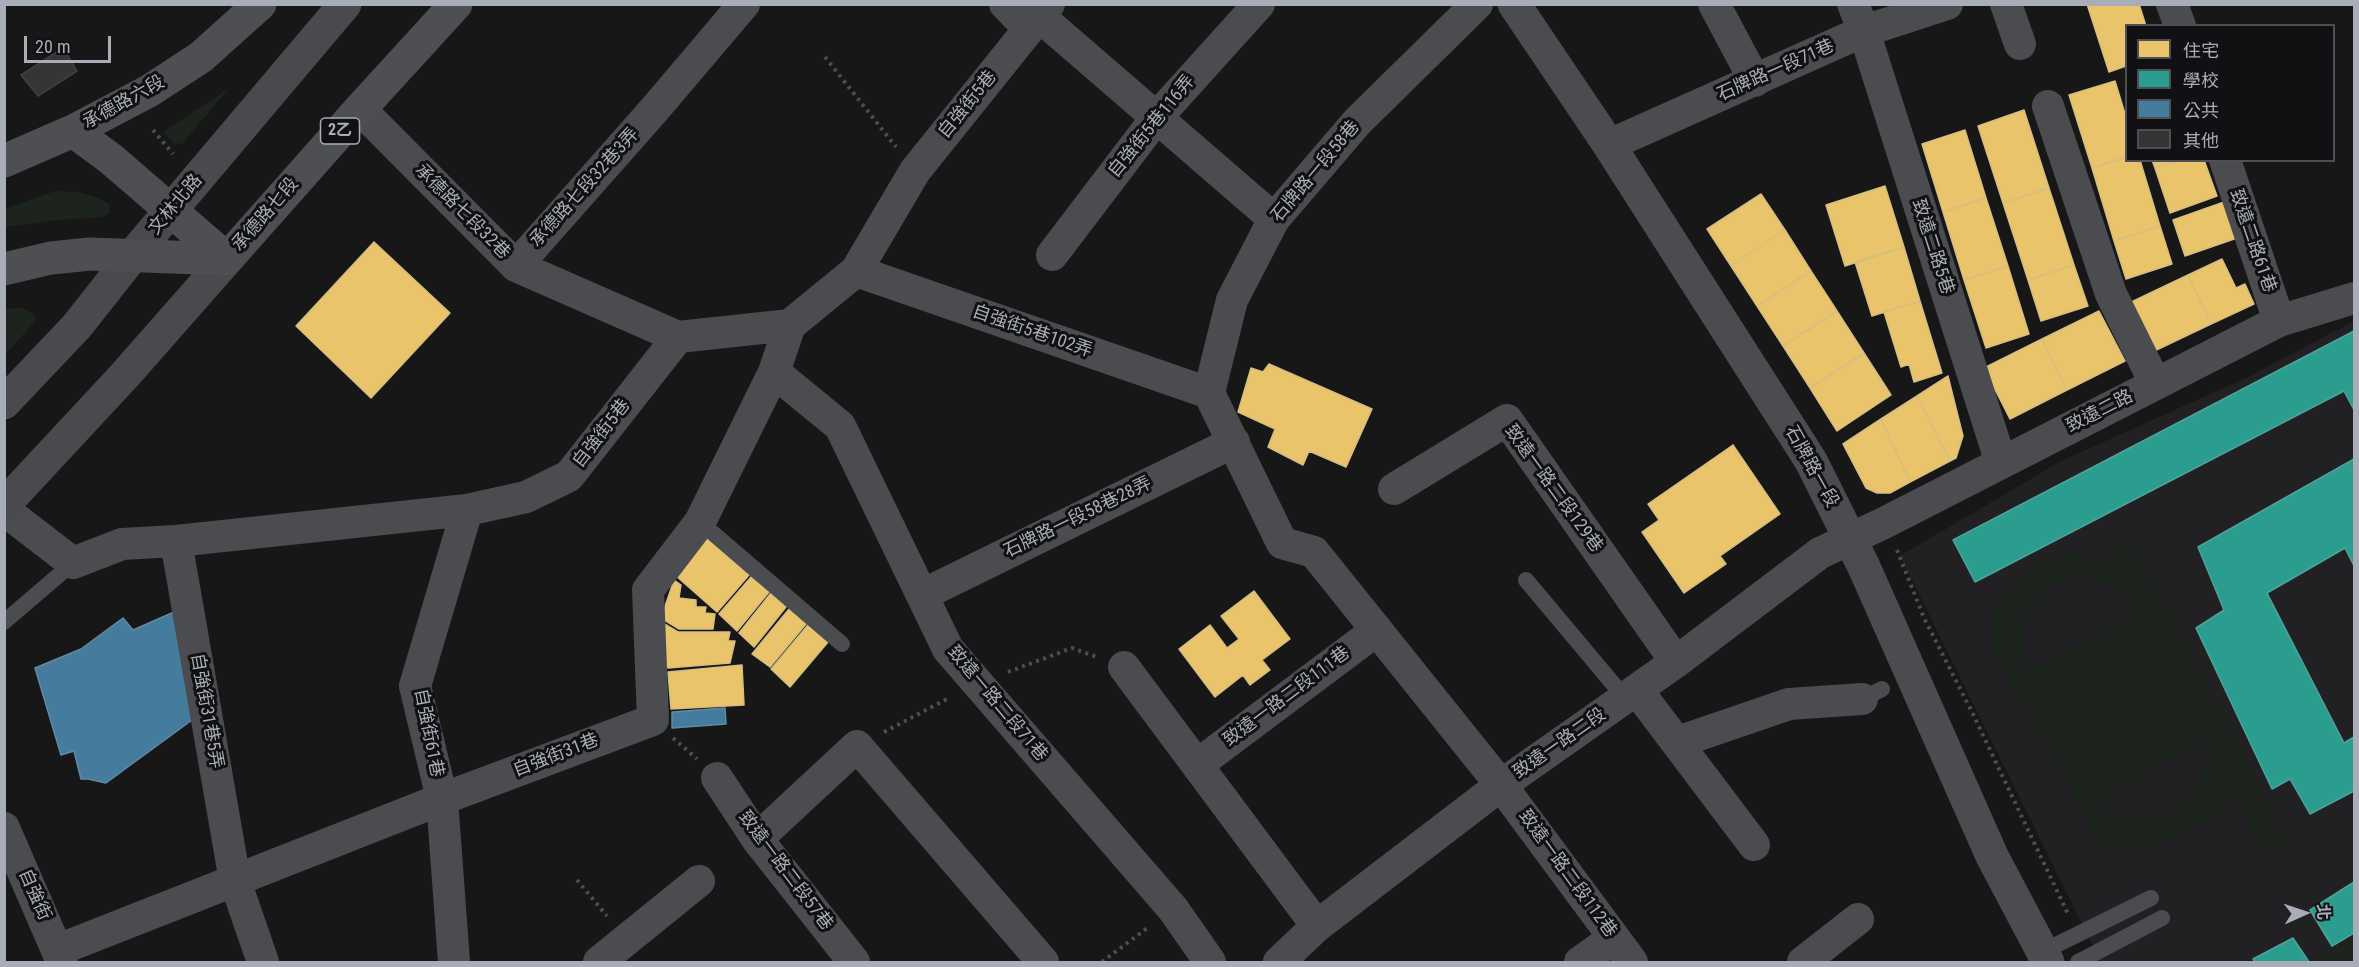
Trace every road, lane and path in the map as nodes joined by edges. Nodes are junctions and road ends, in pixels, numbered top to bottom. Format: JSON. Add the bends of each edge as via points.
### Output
{"nodes":[{"id":1,"x":261,"y":4,"type":"edge"},
{"id":2,"x":345,"y":4,"type":"edge"},
{"id":3,"x":456,"y":4,"type":"edge"},
{"id":4,"x":744,"y":4,"type":"edge"},
{"id":5,"x":1005,"y":4,"type":"edge"},
{"id":6,"x":1259,"y":4,"type":"edge"},
{"id":7,"x":1477,"y":4,"type":"edge"},
{"id":8,"x":1514,"y":4,"type":"edge"},
{"id":9,"x":1714,"y":4,"type":"edge"},
{"id":10,"x":1947,"y":4,"type":"edge"},
{"id":11,"x":2006,"y":4,"type":"edge"},
{"id":12,"x":2172,"y":4,"type":"edge"},
{"id":13,"x":1039,"y":17,"type":"edge"},
{"id":14,"x":1858,"y":18,"type":"edge"},
{"id":15,"x":2179,"y":24,"type":"edge"},
{"id":16,"x":2020,"y":44,"type":"dead end"},
{"id":17,"x":825,"y":57,"type":"dead end"},
{"id":18,"x":1755,"y":81,"type":"junction"},
{"id":19,"x":2048,"y":106,"type":"dead end"},
{"id":20,"x":360,"y":109,"type":"junction"},
{"id":21,"x":1156,"y":117,"type":"junction"},
{"id":22,"x":153,"y":130,"type":"dead end"},
{"id":23,"x":73,"y":131,"type":"junction"},
{"id":24,"x":1609,"y":145,"type":"junction"},
{"id":25,"x":173,"y":154,"type":"dead end"},
{"id":26,"x":4,"y":161,"type":"edge"},
{"id":27,"x":2226,"y":162,"type":"edge"},
{"id":28,"x":915,"y":171,"type":"junction"},
{"id":29,"x":171,"y":212,"type":"junction"},
{"id":30,"x":1274,"y":219,"type":"junction"},
{"id":31,"x":133,"y":255,"type":"junction"},
{"id":32,"x":1052,"y":255,"type":"dead end"},
{"id":33,"x":227,"y":259,"type":"junction"},
{"id":34,"x":516,"y":266,"type":"junction"},
{"id":35,"x":4,"y":269,"type":"edge"},
{"id":36,"x":856,"y":271,"type":"junction"},
{"id":37,"x":2355,"y":298,"type":"edge"},
{"id":38,"x":2279,"y":321,"type":"junction"},
{"id":39,"x":790,"y":325,"type":"junction"},
{"id":40,"x":678,"y":337,"type":"junction"},
{"id":41,"x":774,"y":372,"type":"junction"},
{"id":42,"x":2155,"y":383,"type":"junction"},
{"id":43,"x":1209,"y":393,"type":"junction"},
{"id":44,"x":4,"y":403,"type":"edge"},
{"id":45,"x":1234,"y":442,"type":"junction"},
{"id":46,"x":2001,"y":463,"type":"junction"},
{"id":47,"x":1394,"y":489,"type":"dead end"},
{"id":48,"x":4,"y":508,"type":"edge"},
{"id":49,"x":467,"y":510,"type":"junction"},
{"id":50,"x":700,"y":522,"type":"junction"},
{"id":51,"x":1851,"y":539,"type":"junction"},
{"id":52,"x":176,"y":542,"type":"junction"},
{"id":53,"x":1897,"y":550,"type":"dead end"},
{"id":54,"x":73,"y":564,"type":"junction"},
{"id":55,"x":1526,"y":580,"type":"dead end"},
{"id":56,"x":922,"y":595,"type":"junction"},
{"id":57,"x":4,"y":622,"type":"edge"},
{"id":58,"x":1377,"y":630,"type":"junction"},
{"id":59,"x":842,"y":644,"type":"dead end"},
{"id":60,"x":1676,"y":662,"type":"junction"},
{"id":61,"x":1124,"y":667,"type":"dead end"},
{"id":62,"x":1631,"y":694,"type":"junction"},
{"id":63,"x":1872,"y":694,"type":"dead end"},
{"id":64,"x":1972,"y":712,"type":"junction"},
{"id":65,"x":1964,"y":714,"type":"dead end"},
{"id":66,"x":653,"y":720,"type":"junction"},
{"id":67,"x":1678,"y":742,"type":"junction"},
{"id":68,"x":1197,"y":765,"type":"junction"},
{"id":69,"x":717,"y":778,"type":"joint"},
{"id":70,"x":1501,"y":785,"type":"junction"},
{"id":71,"x":442,"y":800,"type":"junction"},
{"id":72,"x":4,"y":828,"type":"edge"},
{"id":73,"x":757,"y":838,"type":"junction"},
{"id":74,"x":1754,"y":844,"type":"dead end"},
{"id":75,"x":577,"y":880,"type":"dead end"},
{"id":76,"x":699,"y":880,"type":"dead end"},
{"id":77,"x":235,"y":881,"type":"junction"},
{"id":78,"x":2151,"y":898,"type":"dead end"},
{"id":79,"x":1173,"y":909,"type":"junction"},
{"id":80,"x":2162,"y":918,"type":"dead end"},
{"id":81,"x":1858,"y":919,"type":"dead end"},
{"id":82,"x":1317,"y":926,"type":"junction"},
{"id":83,"x":2077,"y":934,"type":"junction"},
{"id":84,"x":1614,"y":938,"type":"junction"},
{"id":85,"x":627,"y":940,"type":"junction"},
{"id":86,"x":60,"y":956,"type":"edge"},
{"id":87,"x":2044,"y":957,"type":"edge"},
{"id":88,"x":263,"y":963,"type":"edge"},
{"id":89,"x":453,"y":963,"type":"edge"},
{"id":90,"x":599,"y":963,"type":"edge"},
{"id":91,"x":854,"y":963,"type":"edge"},
{"id":92,"x":1043,"y":963,"type":"edge"},
{"id":93,"x":1102,"y":963,"type":"edge"},
{"id":94,"x":1210,"y":963,"type":"edge"},
{"id":95,"x":1279,"y":963,"type":"edge"},
{"id":96,"x":1580,"y":963,"type":"edge"},
{"id":97,"x":1632,"y":963,"type":"edge"},
{"id":98,"x":1803,"y":963,"type":"edge"},
{"id":99,"x":2078,"y":963,"type":"edge"}],
"edges":[{"from":1,"to":23,"type":"main road","name":"承德路六段","via":[[201,57],[149,91]]},
{"from":2,"to":29,"type":"main road","name":"文林北路"},
{"from":3,"to":20,"type":"main road","name":"承德路七段","number":"2乙"},
{"from":4,"to":34,"type":"street","name":"承德路七段32巷3弄"},
{"from":5,"to":13,"type":"street"},
{"from":6,"to":21,"type":"street","name":"自強街5巷116弄"},
{"from":7,"to":30,"type":"street","name":"石牌路一段58巷","via":[[1357,122]]},
{"from":8,"to":24,"type":"street","name":"石牌路一段"},
{"from":9,"to":18,"type":"street"},
{"from":10,"to":14,"type":"street","name":"石牌路一段71巷"},
{"from":11,"to":16,"type":"street"},
{"from":12,"to":15,"type":"street"},
{"from":13,"to":21,"type":"street"},
{"from":13,"to":28,"type":"street","name":"自強街5巷"},
{"from":14,"to":18,"type":"street","name":"石牌路一段71巷"},
{"from":14,"to":46,"type":"street","name":"致遠二路5巷"},
{"from":17,"to":28,"type":"path"},
{"from":18,"to":24,"type":"street","name":"石牌路一段71巷"},
{"from":19,"to":42,"type":"street","via":[[2111,294]]},
{"from":20,"to":33,"type":"main road","name":"承德路七段","number":"2乙"},
{"from":20,"to":34,"type":"street","name":"承德路七段32巷"},
{"from":21,"to":30,"type":"street"},
{"from":21,"to":32,"type":"street","name":"自強街5巷116弄"},
{"from":22,"to":25,"type":"path"},
{"from":23,"to":26,"type":"main road","name":"承德路六段"},
{"from":23,"to":29,"type":"main road"},
{"from":24,"to":51,"type":"street","name":"石牌路一段","via":[[1811,461]]},
{"from":27,"to":38,"type":"street","name":"致遠二路61巷"},
{"from":28,"to":36,"type":"street","name":"自強街5巷"},
{"from":29,"to":31,"type":"main road","name":"文林北路"},
{"from":29,"to":33,"type":"main road"},
{"from":30,"to":43,"type":"street","name":"石牌路一段58巷","via":[[1232,300]]},
{"from":31,"to":33,"type":"main road","name":"承德路七段"},
{"from":31,"to":35,"type":"main road","name":"承德路七段","via":[[51,258]]},
{"from":31,"to":44,"type":"main road","name":"文林北路","via":[[77,326]]},
{"from":33,"to":48,"type":"main road"},
{"from":34,"to":40,"type":"street","name":"承德路七段32巷"},
{"from":36,"to":39,"type":"street","name":"自強街5巷"},
{"from":36,"to":43,"type":"street","name":"自強街5巷102弄"},
{"from":37,"to":38,"type":"street","name":"致遠二路"},
{"from":38,"to":42,"type":"street","name":"致遠二路"},
{"from":39,"to":40,"type":"street"},
{"from":39,"to":41,"type":"street"},
{"from":40,"to":49,"type":"street","name":"自強街5巷","via":[[569,476],[526,497]]},
{"from":41,"to":50,"type":"street"},
{"from":41,"to":56,"type":"street","name":"致遠一路二段71巷","via":[[840,426]]},
{"from":42,"to":46,"type":"street","name":"致遠二路"},
{"from":43,"to":45,"type":"street"},
{"from":45,"to":56,"type":"street","name":"石牌路一段58巷28弄"},
{"from":45,"to":58,"type":"street","via":[[1282,543],[1314,552]]},
{"from":46,"to":51,"type":"street","name":"致遠二路"},
{"from":47,"to":60,"type":"street","name":"致遠一路二段129巷","via":[[1507,420]]},
{"from":48,"to":54,"type":"street"},
{"from":49,"to":52,"type":"street","name":"自強街5巷"},
{"from":49,"to":71,"type":"street","name":"自強街61巷","via":[[415,686]]},
{"from":50,"to":59,"type":"lane"},
{"from":50,"to":66,"type":"street","via":[[648,590]]},
{"from":51,"to":60,"type":"street","name":"致遠一路二段","via":[[1820,553]]},
{"from":51,"to":87,"type":"street","name":"石牌路一段","via":[[1992,856]]},
{"from":52,"to":54,"type":"street","name":"自強街5巷","via":[[122,544]]},
{"from":52,"to":77,"type":"street","name":"自強街31巷5弄"},
{"from":53,"to":64,"type":"path","via":[[1924,618]]},
{"from":54,"to":57,"type":"lane","name":"自強街5巷"},
{"from":55,"to":62,"type":"lane"},
{"from":56,"to":79,"type":"street","name":"致遠一路二段71巷","via":[[948,649]]},
{"from":58,"to":68,"type":"street","name":"致遠一路二段111巷"},
{"from":58,"to":70,"type":"street"},
{"from":60,"to":62,"type":"street","name":"致遠一路二段"},
{"from":61,"to":68,"type":"street"},
{"from":62,"to":67,"type":"street"},
{"from":62,"to":70,"type":"street","name":"致遠一路二段"},
{"from":63,"to":67,"type":"street","via":[[1788,704]]},
{"from":64,"to":65,"type":"path"},
{"from":64,"to":83,"type":"path"},
{"from":66,"to":69,"type":"path"},
{"from":66,"to":71,"type":"street","name":"自強街31巷"},
{"from":67,"to":74,"type":"street"},
{"from":68,"to":82,"type":"street"},
{"from":69,"to":73,"type":"street","name":"致遠一路二段57巷"},
{"from":70,"to":82,"type":"street","name":"致遠一路二段"},
{"from":70,"to":84,"type":"street","name":"致遠一路二段112巷"},
{"from":71,"to":77,"type":"street","name":"自強街31巷"},
{"from":71,"to":89,"type":"street","name":"自強街61巷"},
{"from":72,"to":86,"type":"street","name":"自強街"},
{"from":73,"to":91,"type":"street","name":"致遠一路二段57巷"},
{"from":73,"to":92,"type":"street","via":[[857,746]]},
{"from":75,"to":85,"type":"path"},
{"from":76,"to":85,"type":"street"},
{"from":77,"to":86,"type":"street","name":"自強街31巷"},
{"from":77,"to":88,"type":"street","name":"自強街31巷5弄"},
{"from":78,"to":83,"type":"lane"},
{"from":79,"to":93,"type":"path"},
{"from":79,"to":94,"type":"street","name":"致遠一路二段71巷"},
{"from":80,"to":99,"type":"lane"},
{"from":81,"to":98,"type":"street"},
{"from":82,"to":95,"type":"street","name":"致遠一路二段"},
{"from":83,"to":87,"type":"lane"},
{"from":84,"to":96,"type":"street"},
{"from":84,"to":97,"type":"street","name":"致遠一路二段112巷"},
{"from":85,"to":90,"type":"street"}]}
